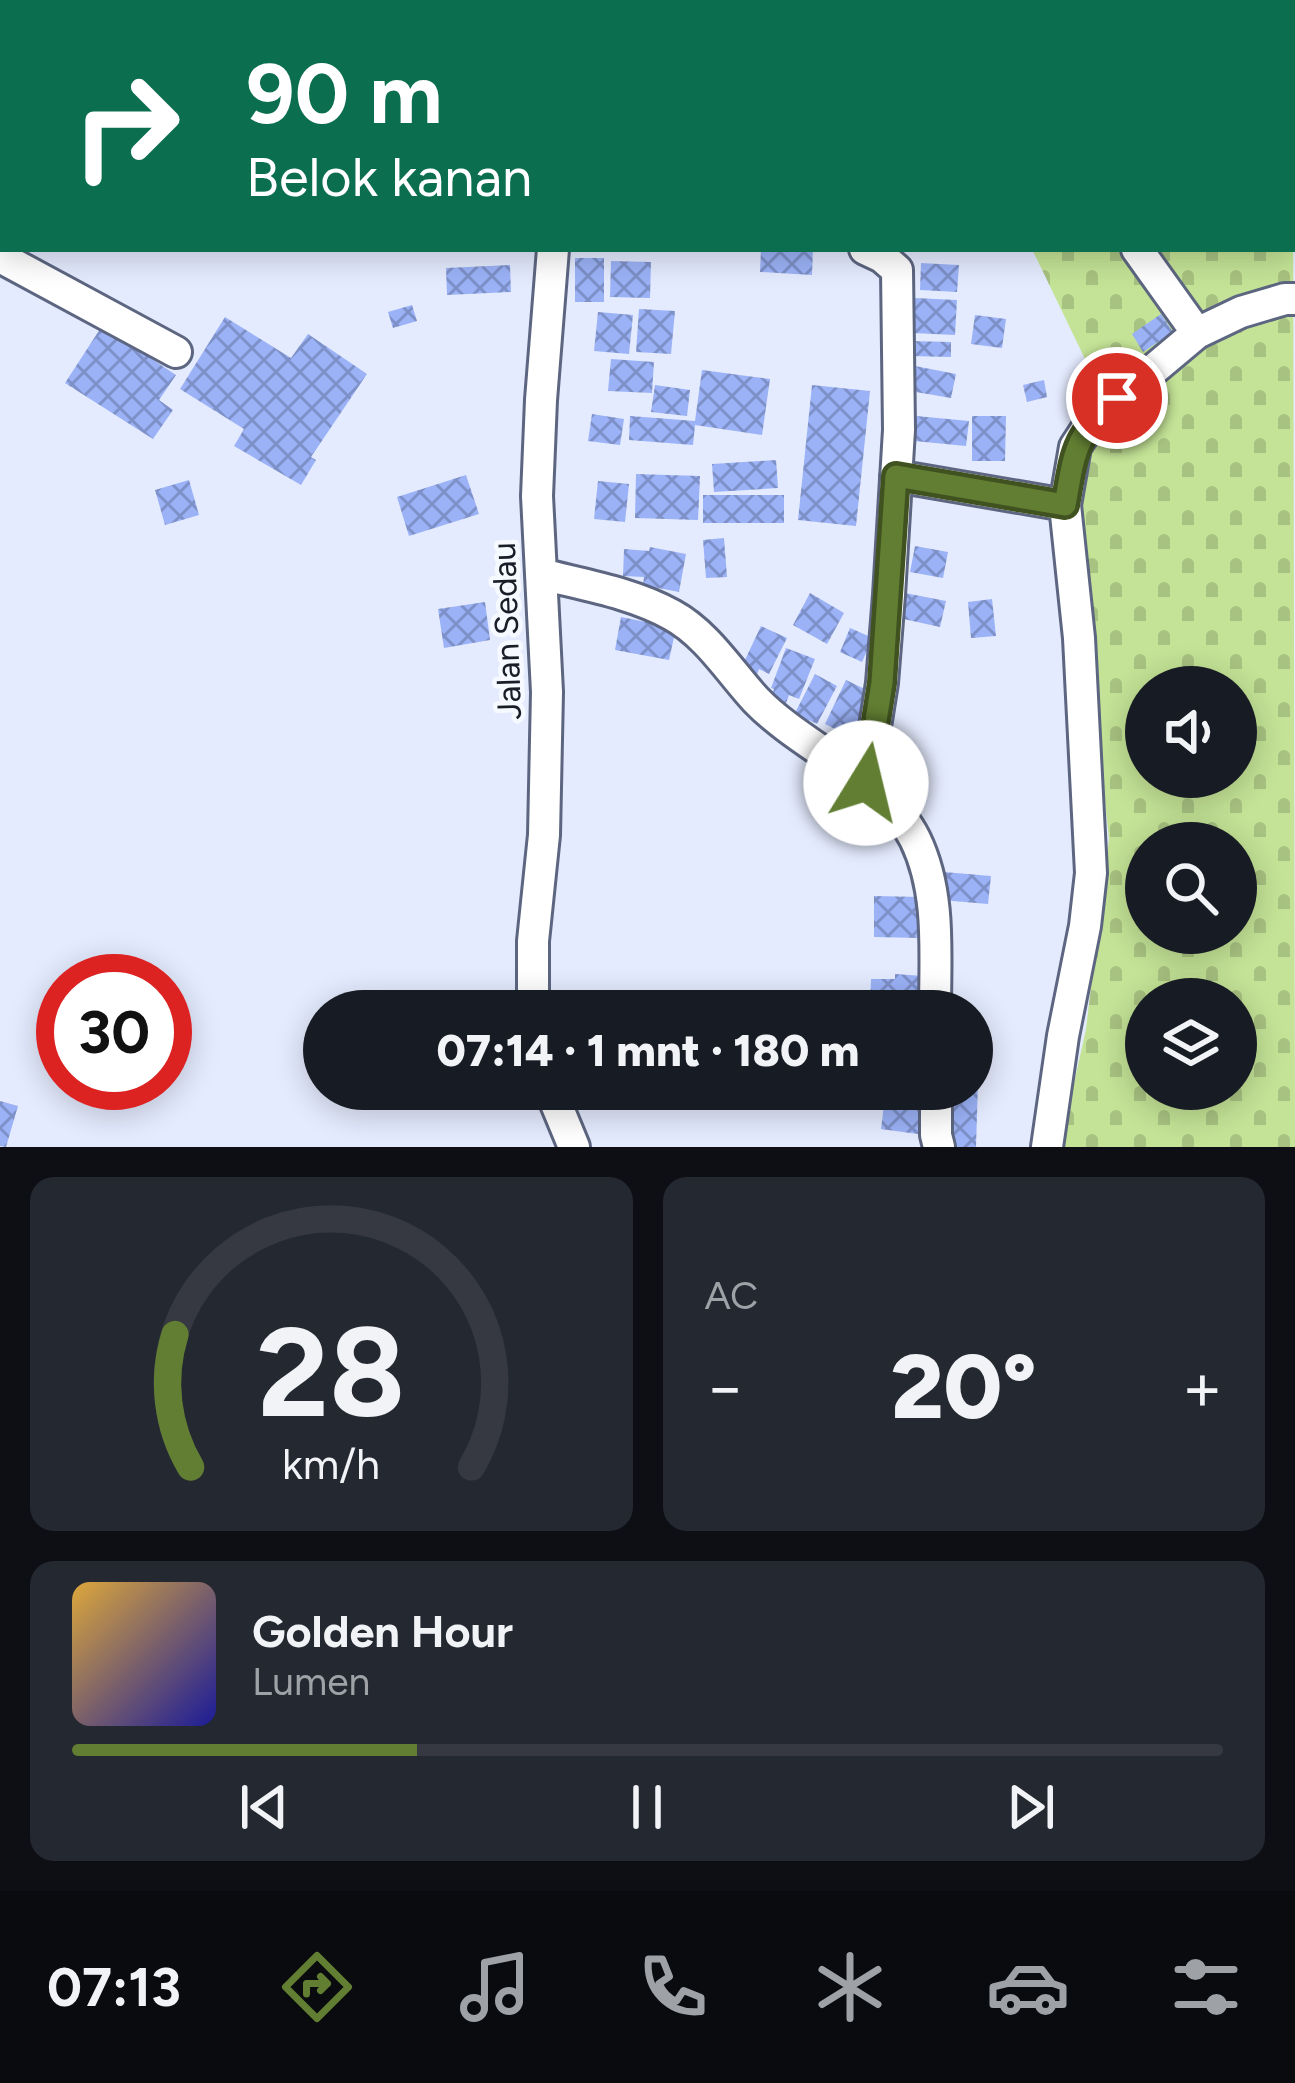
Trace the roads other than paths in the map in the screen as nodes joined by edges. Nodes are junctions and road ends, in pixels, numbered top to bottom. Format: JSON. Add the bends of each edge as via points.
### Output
{"nodes":[{"id":1,"x":553,"y":252,"type":"edge"},
{"id":2,"x":870,"y":252,"type":"edge"},
{"id":3,"x":1139,"y":252,"type":"edge"},
{"id":4,"x":0,"y":256,"type":"edge"},
{"id":5,"x":1295,"y":299,"type":"edge"},
{"id":6,"x":1197,"y":333,"type":"junction"},
{"id":7,"x":176,"y":352,"type":"dead end"},
{"id":8,"x":896,"y":476,"type":"junction"},
{"id":9,"x":1065,"y":505,"type":"junction"},
{"id":10,"x":541,"y":574,"type":"junction"},
{"id":11,"x":866,"y":783,"type":"junction"},
{"id":12,"x":533,"y":990,"type":"edge"},
{"id":13,"x":934,"y":990,"type":"edge"},
{"id":14,"x":559,"y":1110,"type":"edge"},
{"id":15,"x":935,"y":1110,"type":"edge"},
{"id":16,"x":574,"y":1147,"type":"edge"},
{"id":17,"x":939,"y":1147,"type":"edge"},
{"id":18,"x":1046,"y":1147,"type":"edge"}],
"edges":[{"from":1,"to":10,"type":"street","name":"Jalan Sedau","via":[[537,496]]},
{"from":2,"to":8,"type":"street","via":[[898,274]]},
{"from":3,"to":6,"type":"street"},
{"from":4,"to":7,"type":"street"},
{"from":5,"to":6,"type":"street"},
{"from":6,"to":9,"type":"street","via":[[1092,421],[1076,447]]},
{"from":8,"to":9,"type":"street"},
{"from":8,"to":11,"type":"street","via":[[882,683]]},
{"from":9,"to":18,"type":"street","via":[[1091,873]]},
{"from":10,"to":11,"type":"street","via":[[675,616],[788,728]]},
{"from":10,"to":12,"type":"street","name":"Jalan Sedau","via":[[547,692]]},
{"from":11,"to":13,"type":"street","via":[[902,818],[921,852],[935,920]]},
{"from":14,"to":16,"type":"street"},
{"from":15,"to":17,"type":"street"}]}
